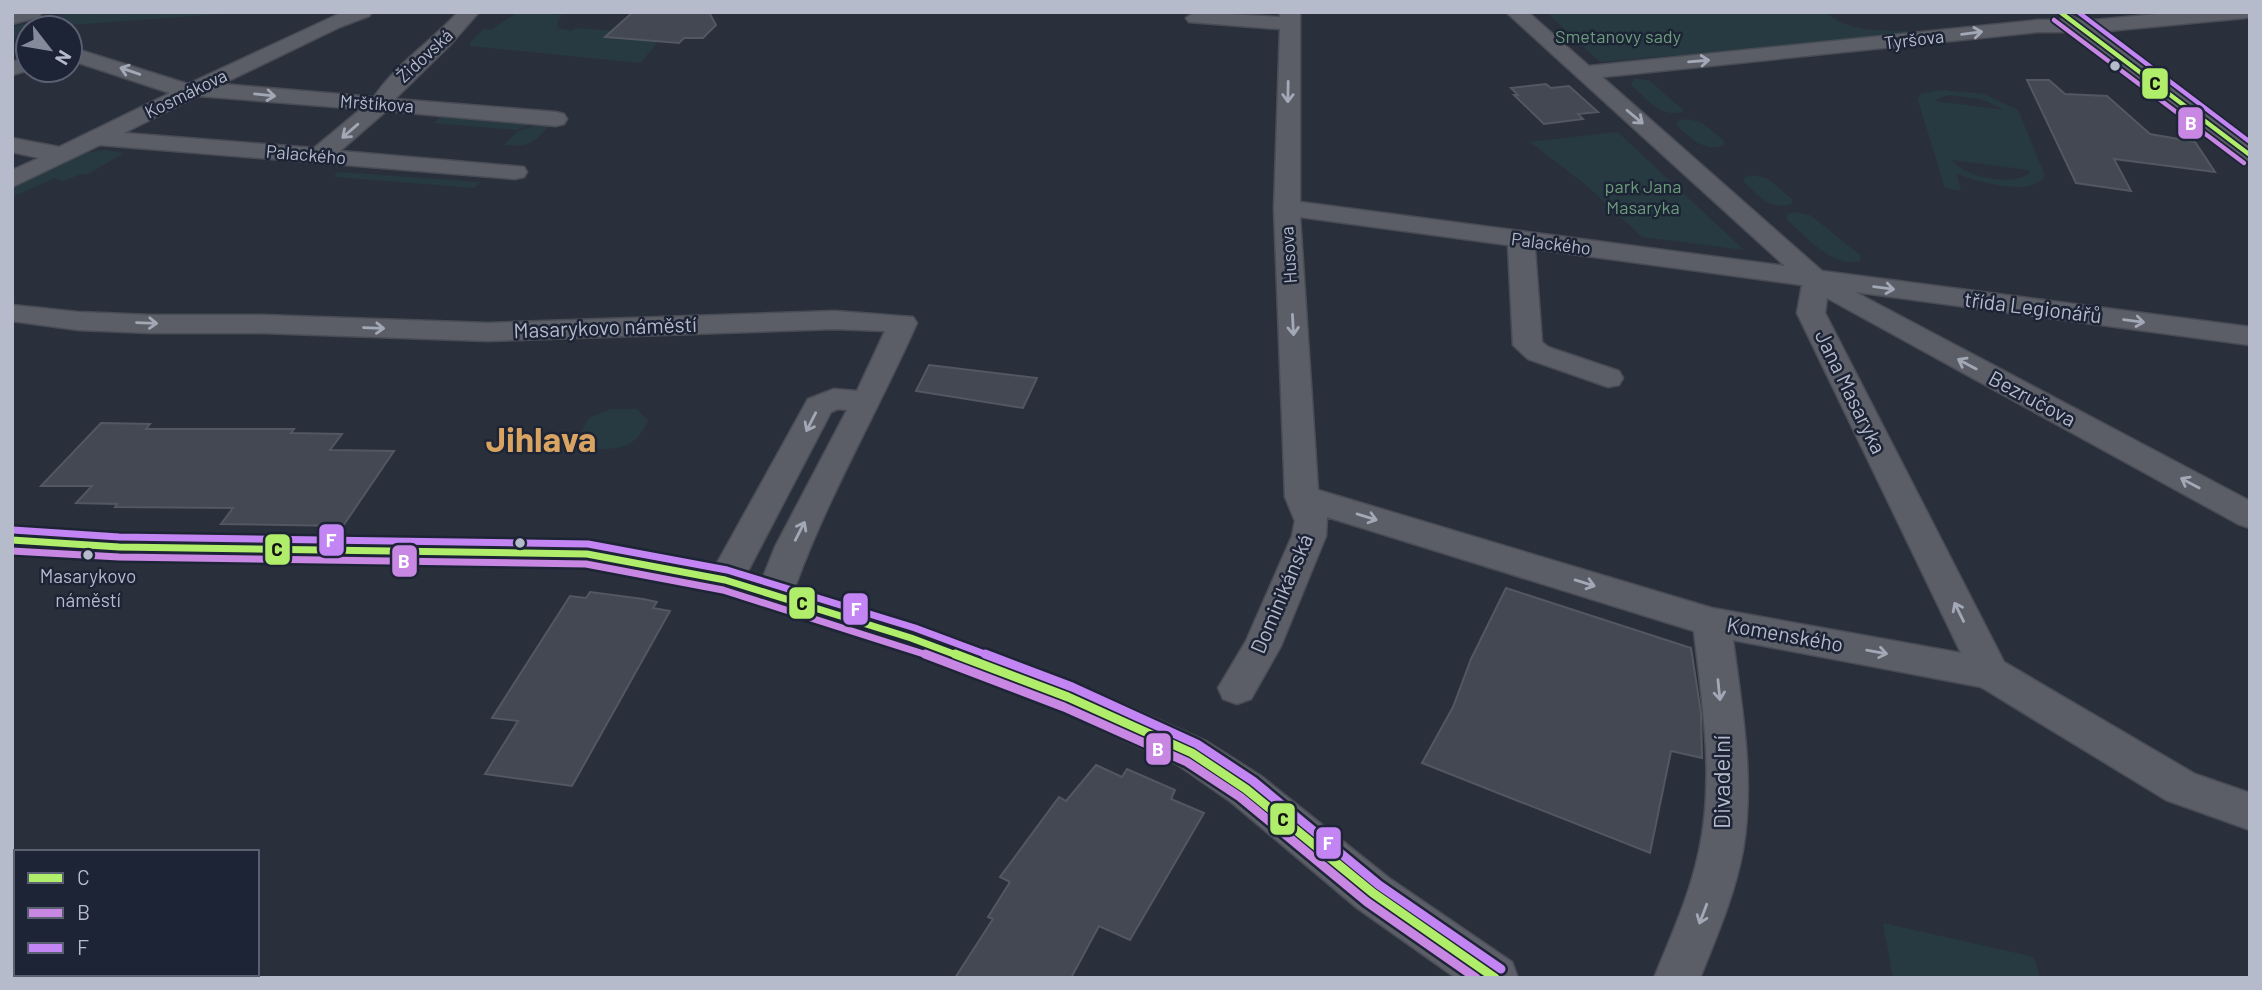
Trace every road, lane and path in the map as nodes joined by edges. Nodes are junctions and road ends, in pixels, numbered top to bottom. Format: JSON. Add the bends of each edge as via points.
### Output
{"nodes":[{"id":1,"x":30,"y":12,"type":"edge"},
{"id":2,"x":362,"y":12,"type":"edge"},
{"id":3,"x":469,"y":12,"type":"edge"},
{"id":4,"x":1516,"y":12,"type":"edge"},
{"id":5,"x":2245,"y":12,"type":"edge"},
{"id":6,"x":12,"y":17,"type":"edge"},
{"id":7,"x":1290,"y":17,"type":"edge"},
{"id":8,"x":1196,"y":18,"type":"dead end"},
{"id":9,"x":2067,"y":19,"type":"edge"},
{"id":10,"x":84,"y":57,"type":"edge"},
{"id":11,"x":1583,"y":73,"type":"junction"},
{"id":12,"x":193,"y":90,"type":"junction"},
{"id":13,"x":380,"y":105,"type":"junction"},
{"id":14,"x":556,"y":119,"type":"dead end"},
{"id":15,"x":97,"y":138,"type":"junction"},
{"id":16,"x":12,"y":145,"type":"edge"},
{"id":17,"x":61,"y":155,"type":"junction"},
{"id":18,"x":2250,"y":155,"type":"edge"},
{"id":19,"x":319,"y":156,"type":"junction"},
{"id":20,"x":515,"y":172,"type":"dead end"},
{"id":21,"x":12,"y":180,"type":"edge"},
{"id":22,"x":1287,"y":208,"type":"junction"},
{"id":23,"x":1521,"y":240,"type":"junction"},
{"id":24,"x":1816,"y":280,"type":"junction"},
{"id":25,"x":12,"y":313,"type":"edge"},
{"id":26,"x":2250,"y":335,"type":"edge"},
{"id":27,"x":1608,"y":378,"type":"dead end"},
{"id":28,"x":867,"y":401,"type":"junction"},
{"id":29,"x":1301,"y":497,"type":"junction"},
{"id":30,"x":2250,"y":516,"type":"edge"},
{"id":31,"x":12,"y":540,"type":"edge"},
{"id":32,"x":725,"y":580,"type":"junction"},
{"id":33,"x":774,"y":594,"type":"junction"},
{"id":34,"x":1712,"y":622,"type":"junction"},
{"id":35,"x":1990,"y":673,"type":"junction"},
{"id":36,"x":1237,"y":688,"type":"dead end"},
{"id":37,"x":2250,"y":812,"type":"edge"},
{"id":38,"x":1495,"y":978,"type":"edge"},
{"id":39,"x":1677,"y":978,"type":"edge"}],
"edges":[{"from":1,"to":6,"type":"main road"},
{"from":2,"to":12,"type":"street","name":"Kosmákova"},
{"from":3,"to":13,"type":"street","name":"Židovská","via":[[391,88]]},
{"from":4,"to":11,"type":"street"},
{"from":5,"to":9,"type":"street","name":"Tyršova"},
{"from":7,"to":8,"type":"street"},
{"from":7,"to":22,"type":"street","name":"Husova","one_way":true},
{"from":11,"to":9,"type":"street","name":"Tyršova","one_way":true},
{"from":9,"to":18,"type":"street"},
{"from":12,"to":10,"type":"street","name":"Mrštíkova","one_way":true},
{"from":11,"to":24,"type":"street","one_way":true},
{"from":12,"to":13,"type":"street","name":"Mrštíkova","one_way":true},
{"from":12,"to":15,"type":"street","name":"Kosmákova"},
{"from":13,"to":14,"type":"street","name":"Mrštíkova"},
{"from":13,"to":19,"type":"street","name":"Židovská","one_way":true},
{"from":15,"to":17,"type":"street","name":"Kosmákova"},
{"from":15,"to":19,"type":"street","name":"Palackého"},
{"from":16,"to":17,"type":"street"},
{"from":17,"to":21,"type":"street","name":"Kosmákova"},
{"from":19,"to":20,"type":"street","name":"Palackého"},
{"from":22,"to":23,"type":"street","name":"Palackého"},
{"from":22,"to":29,"type":"street","name":"Husova","one_way":true},
{"from":23,"to":24,"type":"street","name":"Palackého"},
{"from":23,"to":27,"type":"street","via":[[1528,345],[1538,353]]},
{"from":24,"to":26,"type":"street","name":"třída Legionářů","one_way":true},
{"from":30,"to":24,"type":"street","name":"Bezručova","one_way":true},
{"from":35,"to":24,"type":"street","name":"Jana Masaryka","one_way":true,"via":[[1811,313]]},
{"from":25,"to":28,"type":"street","name":"Masarykovo náměstí","one_way":true,"via":[[78,321],[488,332],[835,320],[903,323]]},
{"from":28,"to":32,"type":"street","one_way":true,"via":[[834,399],[819,406]]},
{"from":33,"to":28,"type":"street","name":"Masarykovo náměstí","one_way":true,"via":[[792,547]]},
{"from":29,"to":34,"type":"street","name":"Komenského","one_way":true},
{"from":29,"to":36,"type":"street","name":"Dominikánská","via":[[1312,521],[1309,536],[1262,646]]},
{"from":31,"to":32,"type":"street","via":[[119,547],[587,554]]},
{"from":32,"to":33,"type":"street"},
{"from":33,"to":38,"type":"street","via":[[911,638],[1055,692],[1192,753],[1246,789],[1373,893]]},
{"from":34,"to":35,"type":"street","name":"Komenského","one_way":true},
{"from":34,"to":39,"type":"street","name":"Divadelní","one_way":true,"via":[[1726,755],[1724,830],[1706,908]]},
{"from":35,"to":37,"type":"street","name":"Komenského","via":[[2182,788]]}]}
